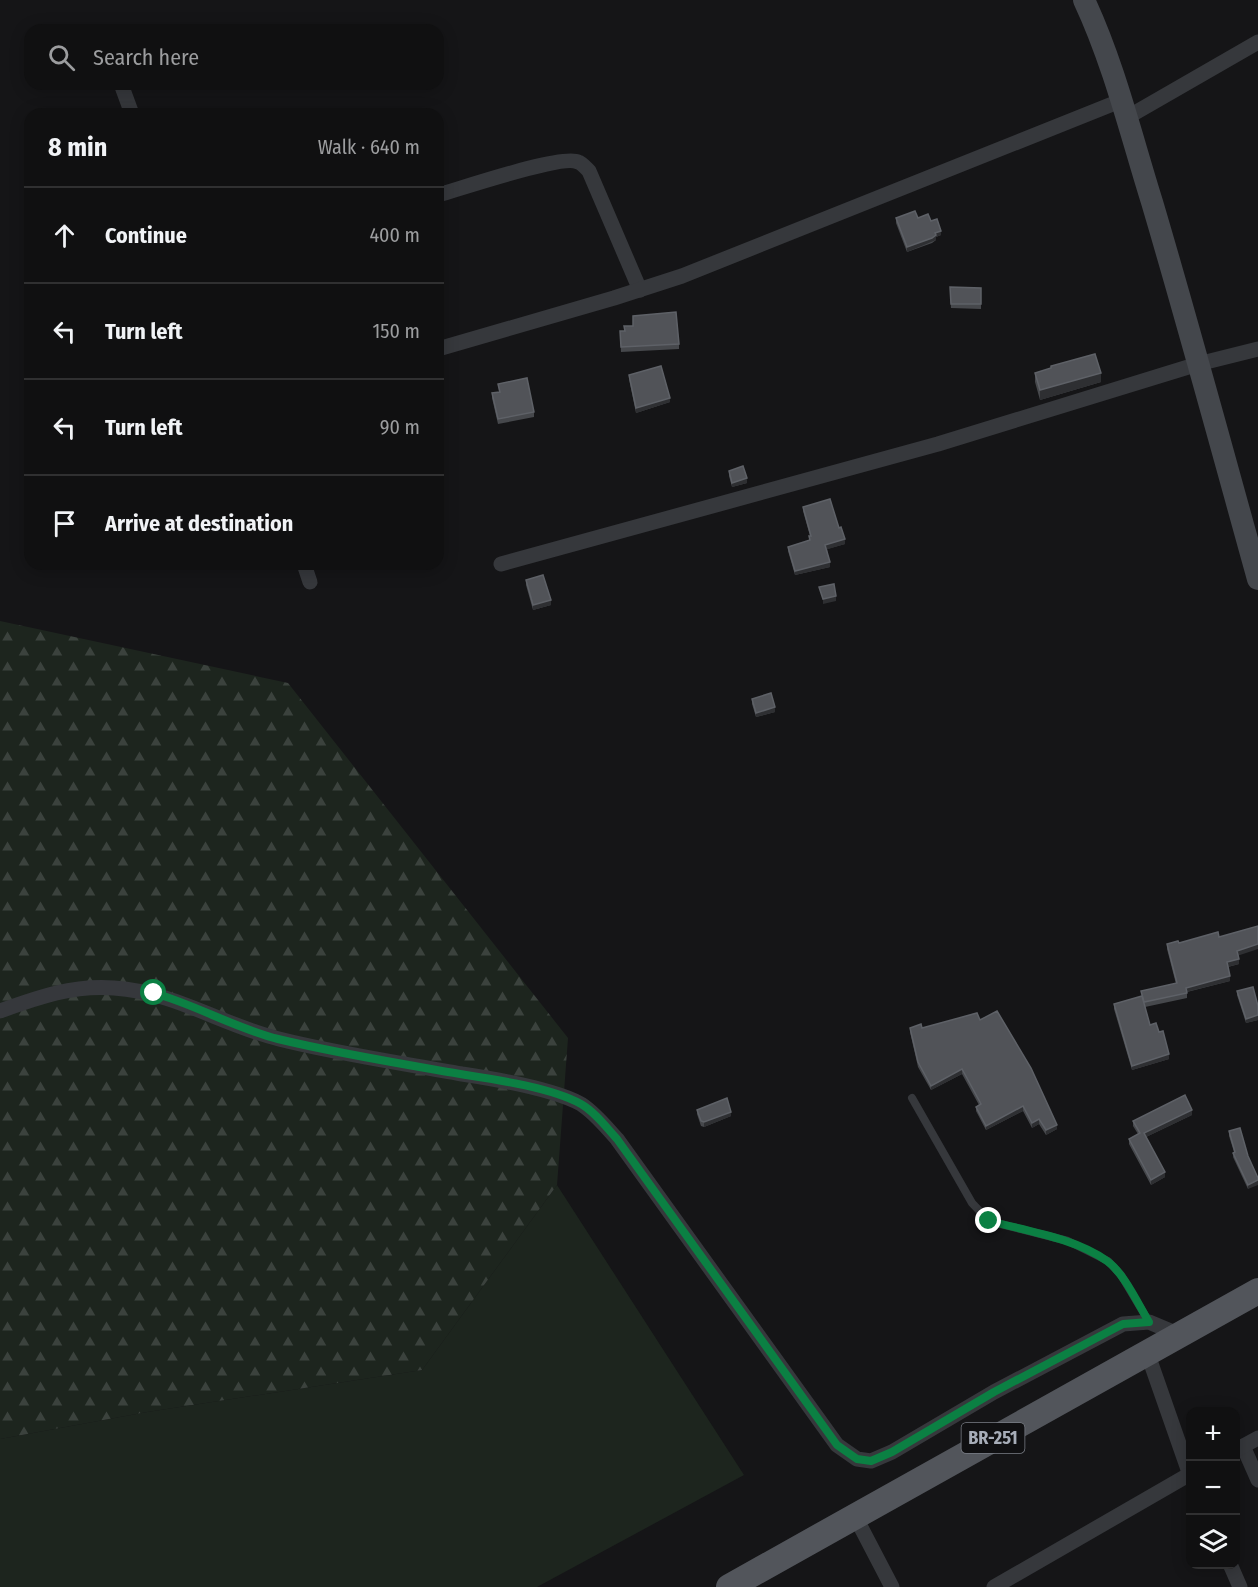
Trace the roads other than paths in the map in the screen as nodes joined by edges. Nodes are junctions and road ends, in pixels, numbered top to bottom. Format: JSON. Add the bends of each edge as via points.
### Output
{"nodes":[{"id":1,"x":1084,"y":0,"type":"edge"},
{"id":2,"x":1258,"y":42,"type":"edge"},
{"id":3,"x":123,"y":90,"type":"edge"},
{"id":4,"x":130,"y":108,"type":"edge"},
{"id":5,"x":1123,"y":109,"type":"junction"},
{"id":6,"x":444,"y":193,"type":"edge"},
{"id":7,"x":640,"y":290,"type":"junction"},
{"id":8,"x":444,"y":347,"type":"edge"},
{"id":9,"x":1258,"y":349,"type":"edge"},
{"id":10,"x":1198,"y":364,"type":"junction"},
{"id":11,"x":501,"y":564,"type":"dead end"},
{"id":12,"x":306,"y":570,"type":"edge"},
{"id":13,"x":1258,"y":579,"type":"edge"},
{"id":14,"x":310,"y":582,"type":"dead end"},
{"id":15,"x":0,"y":1011,"type":"edge"},
{"id":16,"x":912,"y":1098,"type":"dead end"},
{"id":17,"x":1258,"y":1292,"type":"edge"},
{"id":18,"x":1149,"y":1322,"type":"junction"},
{"id":19,"x":1180,"y":1335,"type":"junction"},
{"id":20,"x":1147,"y":1352,"type":"junction"},
{"id":21,"x":1258,"y":1438,"type":"edge"},
{"id":22,"x":1240,"y":1447,"type":"edge"},
{"id":23,"x":1240,"y":1450,"type":"edge"},
{"id":24,"x":1186,"y":1464,"type":"edge"},
{"id":25,"x":1186,"y":1477,"type":"edge"},
{"id":26,"x":1258,"y":1480,"type":"edge"},
{"id":27,"x":855,"y":1516,"type":"junction"},
{"id":28,"x":1232,"y":1569,"type":"edge"},
{"id":29,"x":729,"y":1587,"type":"edge"},
{"id":30,"x":892,"y":1587,"type":"edge"},
{"id":31,"x":994,"y":1587,"type":"edge"},
{"id":32,"x":1240,"y":1587,"type":"edge"}],
"edges":[{"from":1,"to":5,"type":"street"},
{"from":2,"to":5,"type":"street"},
{"from":3,"to":4,"type":"street"},
{"from":5,"to":7,"type":"street"},
{"from":5,"to":10,"type":"street"},
{"from":6,"to":7,"type":"street","via":[[536,167],[567,160],[579,162],[589,171]]},
{"from":7,"to":8,"type":"street"},
{"from":9,"to":10,"type":"street"},
{"from":10,"to":11,"type":"street","via":[[938,444]]},
{"from":10,"to":13,"type":"street"},
{"from":12,"to":14,"type":"street"},
{"from":15,"to":18,"type":"street","via":[[46,994],[84,987],[154,993],[277,1038],[356,1056],[494,1079],[581,1104],[617,1139],[837,1445],[857,1459],[871,1461],[892,1452],[994,1392],[1123,1324]]},
{"from":16,"to":18,"type":"lane","via":[[972,1203],[989,1221],[1068,1241],[1108,1261]]},
{"from":17,"to":19,"type":"main road","number":"BR-251"},
{"from":18,"to":19,"type":"street"},
{"from":19,"to":20,"type":"main road","number":"BR-251"},
{"from":20,"to":24,"type":"street"},
{"from":20,"to":27,"type":"main road","number":"BR-251"},
{"from":21,"to":22,"type":"street"},
{"from":23,"to":26,"type":"street"},
{"from":25,"to":31,"type":"street"},
{"from":27,"to":29,"type":"main road","number":"BR-251"},
{"from":27,"to":30,"type":"street"},
{"from":28,"to":32,"type":"street"}]}
